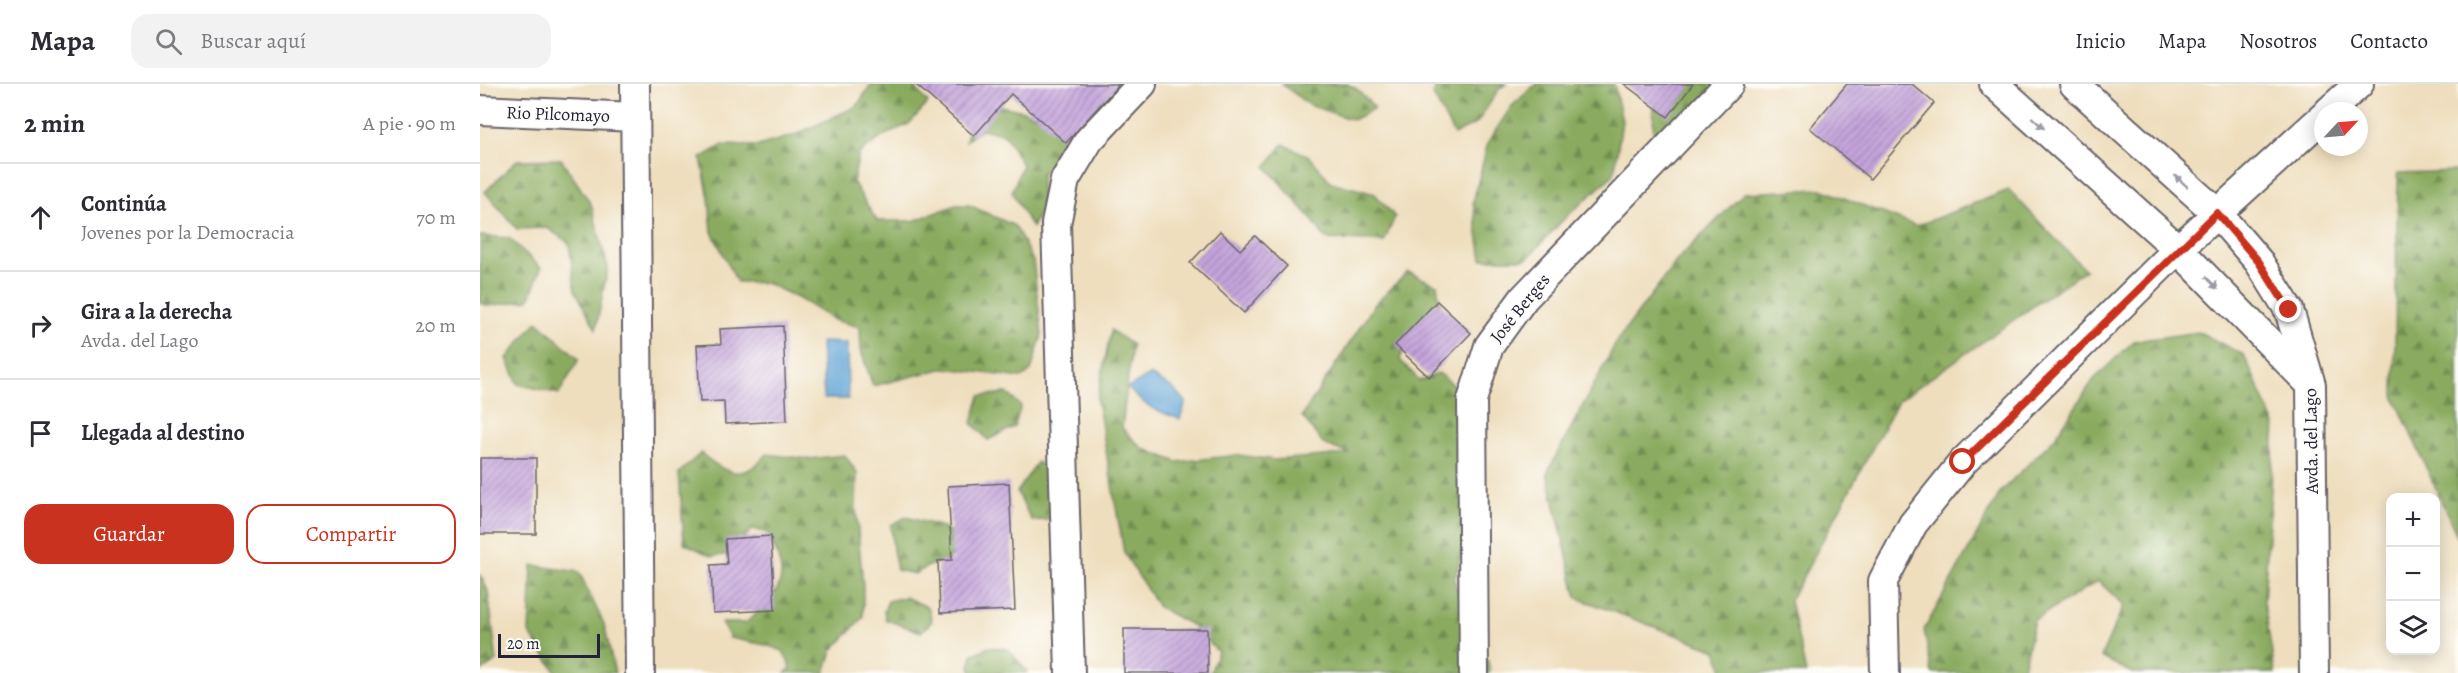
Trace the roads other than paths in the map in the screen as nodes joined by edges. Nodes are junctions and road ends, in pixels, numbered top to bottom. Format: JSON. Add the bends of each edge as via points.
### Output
{"nodes":[{"id":1,"x":635,"y":84,"type":"edge"},
{"id":2,"x":1142,"y":84,"type":"edge"},
{"id":3,"x":1729,"y":84,"type":"edge"},
{"id":4,"x":1994,"y":84,"type":"edge"},
{"id":5,"x":2074,"y":84,"type":"edge"},
{"id":6,"x":2359,"y":84,"type":"edge"},
{"id":7,"x":2339,"y":102,"type":"edge"},
{"id":8,"x":480,"y":110,"type":"edge"},
{"id":9,"x":635,"y":117,"type":"junction"},
{"id":10,"x":2314,"y":125,"type":"edge"},
{"id":11,"x":2217,"y":213,"type":"junction"},
{"id":12,"x":2178,"y":249,"type":"junction"},
{"id":13,"x":2311,"y":385,"type":"junction"},
{"id":14,"x":640,"y":673,"type":"edge"},
{"id":15,"x":1070,"y":673,"type":"edge"},
{"id":16,"x":1473,"y":673,"type":"edge"},
{"id":17,"x":1885,"y":673,"type":"edge"},
{"id":18,"x":2314,"y":673,"type":"edge"}],
"edges":[{"from":1,"to":9,"type":"street"},
{"from":2,"to":15,"type":"street","via":[[1089,140],[1065,180],[1056,224]]},
{"from":3,"to":16,"type":"street","name":"José Berges","via":[[1524,298],[1489,346],[1472,400]]},
{"from":4,"to":12,"type":"street","one_way":true},
{"from":11,"to":5,"type":"street","name":"Avda. del Lago","one_way":true},
{"from":6,"to":7,"type":"street"},
{"from":8,"to":9,"type":"street","name":"Rio Pilcomayo"},
{"from":9,"to":14,"type":"street"},
{"from":10,"to":11,"type":"street"},
{"from":11,"to":12,"type":"street"},
{"from":11,"to":13,"type":"street","name":"Avda. del Lago","via":[[2259,262],[2289,310]]},
{"from":12,"to":13,"type":"street","one_way":true},
{"from":12,"to":17,"type":"street","via":[[1963,462],[1913,524],[1883,581]]},
{"from":13,"to":18,"type":"street","name":"Avda. del Lago"}]}
